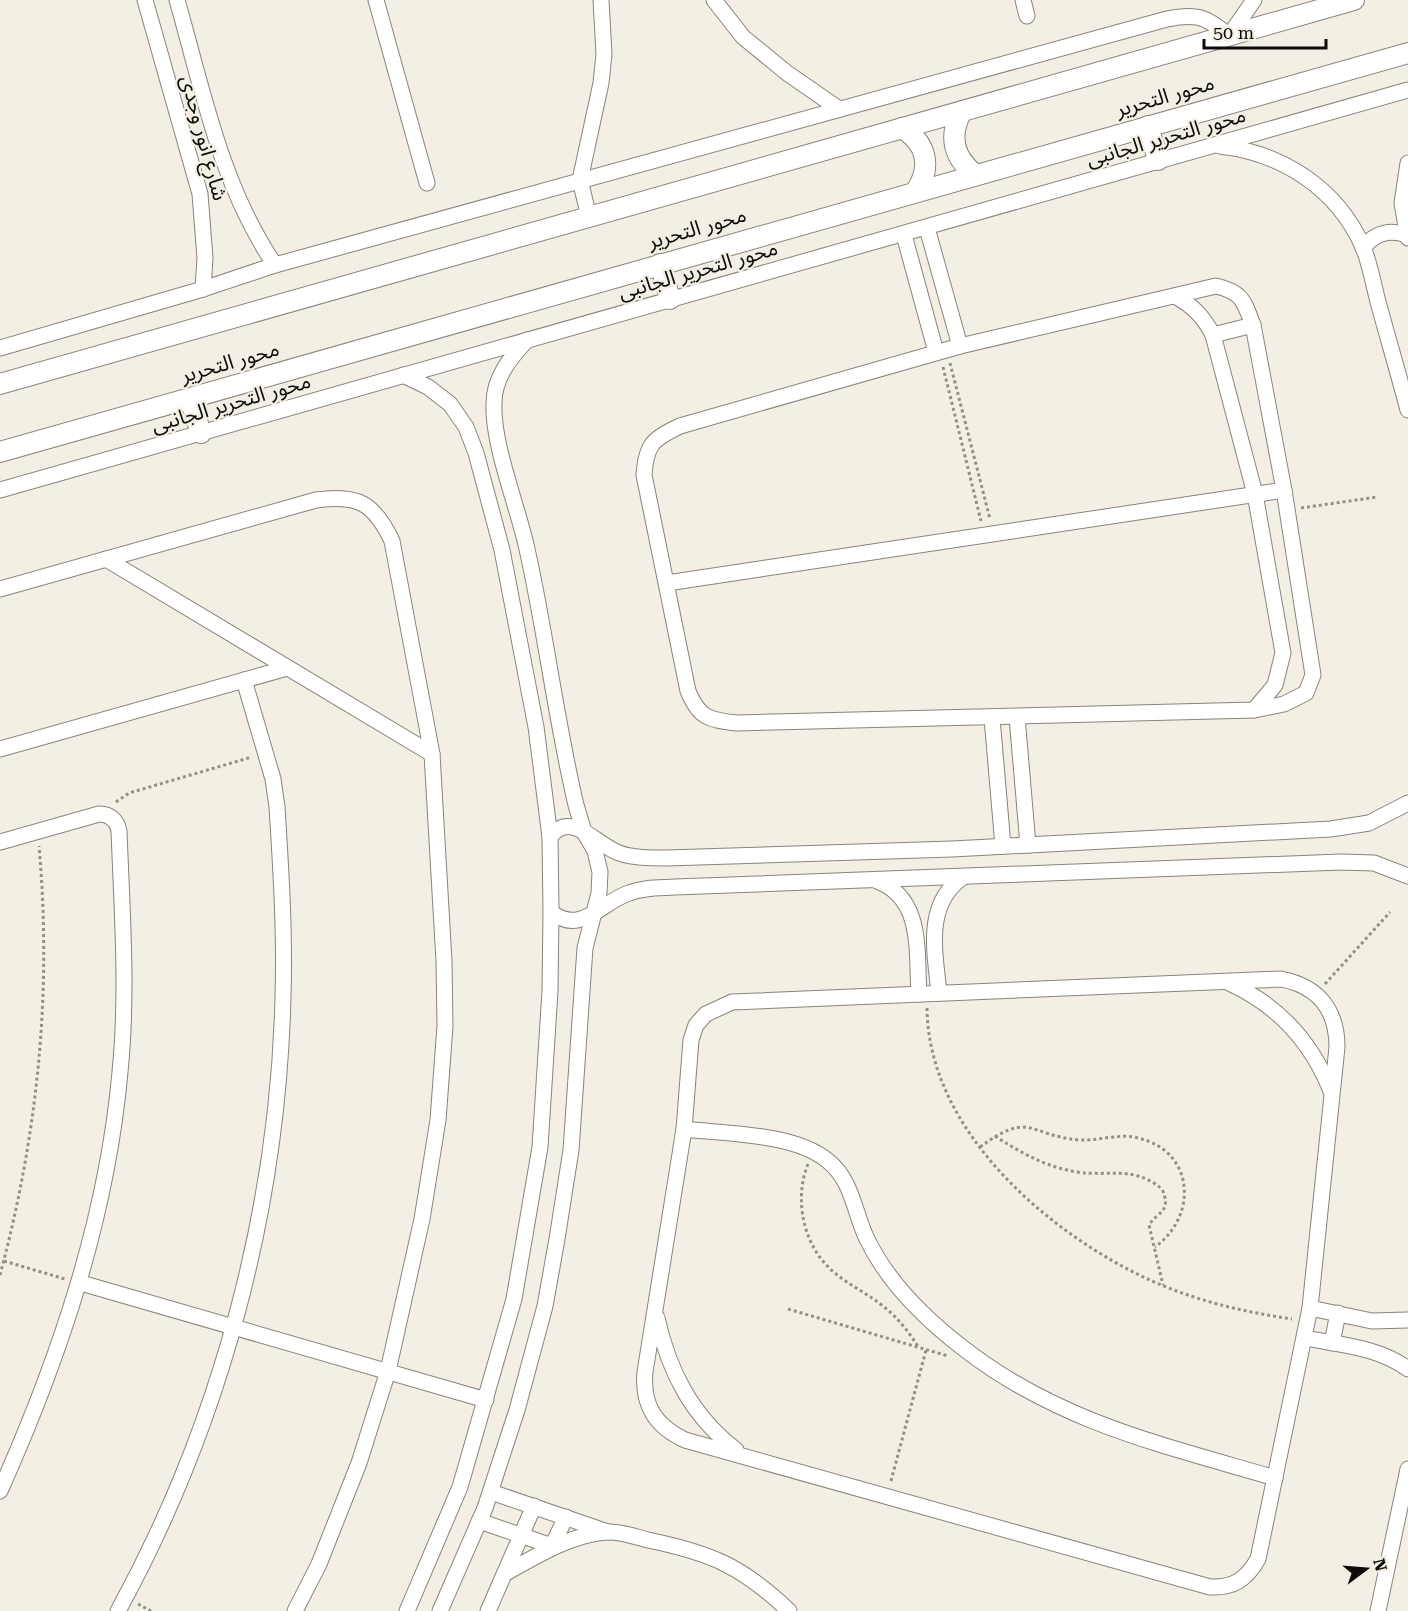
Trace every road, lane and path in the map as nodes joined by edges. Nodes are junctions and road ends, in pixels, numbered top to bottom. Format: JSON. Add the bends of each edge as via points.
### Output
{"nodes":[{"id":1,"x":145,"y":0,"type":"edge"},
{"id":2,"x":177,"y":0,"type":"edge"},
{"id":3,"x":376,"y":0,"type":"edge"},
{"id":4,"x":601,"y":0,"type":"edge"},
{"id":5,"x":714,"y":0,"type":"edge"},
{"id":6,"x":1023,"y":0,"type":"edge"},
{"id":7,"x":1254,"y":0,"type":"edge"},
{"id":8,"x":1354,"y":0,"type":"edge"},
{"id":9,"x":1027,"y":16,"type":"dead end"},
{"id":10,"x":1229,"y":36,"type":"junction"},
{"id":11,"x":1408,"y":52,"type":"edge"},
{"id":12,"x":1408,"y":90,"type":"edge"},
{"id":13,"x":839,"y":109,"type":"junction"},
{"id":14,"x":962,"y":111,"type":"junction"},
{"id":15,"x":1148,"y":126,"type":"junction"},
{"id":16,"x":902,"y":128,"type":"junction"},
{"id":17,"x":1211,"y":145,"type":"junction"},
{"id":18,"x":1158,"y":160,"type":"junction"},
{"id":19,"x":1408,"y":163,"type":"edge"},
{"id":20,"x":976,"y":175,"type":"junction"},
{"id":21,"x":580,"y":180,"type":"junction"},
{"id":22,"x":427,"y":183,"type":"dead end"},
{"id":23,"x":916,"y":191,"type":"junction"},
{"id":24,"x":589,"y":217,"type":"junction"},
{"id":25,"x":927,"y":228,"type":"junction"},
{"id":26,"x":904,"y":235,"type":"junction"},
{"id":27,"x":1408,"y":236,"type":"edge"},
{"id":28,"x":1363,"y":248,"type":"junction"},
{"id":29,"x":660,"y":264,"type":"junction"},
{"id":30,"x":275,"y":265,"type":"junction"},
{"id":31,"x":203,"y":289,"type":"junction"},
{"id":32,"x":1174,"y":296,"type":"junction"},
{"id":33,"x":670,"y":299,"type":"junction"},
{"id":34,"x":1253,"y":325,"type":"junction"},
{"id":35,"x":1213,"y":334,"type":"junction"},
{"id":36,"x":527,"y":340,"type":"junction"},
{"id":37,"x":0,"y":348,"type":"edge"},
{"id":38,"x":946,"y":350,"type":"junction"},
{"id":39,"x":403,"y":375,"type":"junction"},
{"id":40,"x":954,"y":376,"type":"junction"},
{"id":41,"x":946,"y":379,"type":"junction"},
{"id":42,"x":0,"y":384,"type":"edge"},
{"id":43,"x":956,"y":386,"type":"junction"},
{"id":44,"x":948,"y":388,"type":"junction"},
{"id":45,"x":959,"y":396,"type":"junction"},
{"id":46,"x":951,"y":398,"type":"junction"},
{"id":47,"x":190,"y":399,"type":"junction"},
{"id":48,"x":961,"y":405,"type":"junction"},
{"id":49,"x":953,"y":407,"type":"junction"},
{"id":50,"x":1408,"y":410,"type":"edge"},
{"id":51,"x":963,"y":413,"type":"junction"},
{"id":52,"x":955,"y":416,"type":"junction"},
{"id":53,"x":968,"y":431,"type":"junction"},
{"id":54,"x":201,"y":433,"type":"junction"},
{"id":55,"x":959,"y":434,"type":"junction"},
{"id":56,"x":501,"y":446,"type":"junction"},
{"id":57,"x":0,"y":452,"type":"edge"},
{"id":58,"x":476,"y":453,"type":"junction"},
{"id":59,"x":975,"y":460,"type":"junction"},
{"id":60,"x":966,"y":462,"type":"junction"},
{"id":61,"x":978,"y":474,"type":"junction"},
{"id":62,"x":970,"y":476,"type":"junction"},
{"id":63,"x":981,"y":483,"type":"junction"},
{"id":64,"x":972,"y":485,"type":"junction"},
{"id":65,"x":0,"y":490,"type":"edge"},
{"id":66,"x":1284,"y":490,"type":"junction"},
{"id":67,"x":983,"y":493,"type":"junction"},
{"id":68,"x":1255,"y":494,"type":"junction"},
{"id":69,"x":974,"y":495,"type":"junction"},
{"id":70,"x":1377,"y":497,"type":"dead end"},
{"id":71,"x":986,"y":502,"type":"junction"},
{"id":72,"x":976,"y":504,"type":"junction"},
{"id":73,"x":1288,"y":511,"type":"junction"},
{"id":74,"x":988,"y":512,"type":"junction"},
{"id":75,"x":979,"y":514,"type":"junction"},
{"id":76,"x":988,"y":534,"type":"junction"},
{"id":77,"x":106,"y":559,"type":"junction"},
{"id":78,"x":667,"y":583,"type":"junction"},
{"id":79,"x":0,"y":589,"type":"edge"},
{"id":80,"x":1309,"y":649,"type":"junction"},
{"id":81,"x":1283,"y":653,"type":"junction"},
{"id":82,"x":287,"y":668,"type":"junction"},
{"id":83,"x":244,"y":680,"type":"junction"},
{"id":84,"x":1254,"y":710,"type":"junction"},
{"id":85,"x":1017,"y":717,"type":"junction"},
{"id":86,"x":992,"y":718,"type":"junction"},
{"id":87,"x":0,"y":749,"type":"edge"},
{"id":88,"x":266,"y":753,"type":"junction"},
{"id":89,"x":432,"y":754,"type":"junction"},
{"id":90,"x":1408,"y":803,"type":"edge"},
{"id":91,"x":105,"y":814,"type":"junction"},
{"id":92,"x":38,"y":831,"type":"junction"},
{"id":93,"x":584,"y":832,"type":"junction"},
{"id":94,"x":550,"y":837,"type":"junction"},
{"id":95,"x":0,"y":842,"type":"edge"},
{"id":96,"x":1028,"y":845,"type":"junction"},
{"id":97,"x":1003,"y":846,"type":"junction"},
{"id":98,"x":1408,"y":876,"type":"edge"},
{"id":99,"x":963,"y":877,"type":"junction"},
{"id":100,"x":874,"y":880,"type":"junction"},
{"id":101,"x":551,"y":912,"type":"junction"},
{"id":102,"x":1390,"y":912,"type":"dead end"},
{"id":103,"x":593,"y":914,"type":"junction"},
{"id":104,"x":1223,"y":981,"type":"junction"},
{"id":105,"x":928,"y":994,"type":"junction"},
{"id":106,"x":1316,"y":994,"type":"junction"},
{"id":107,"x":1332,"y":1094,"type":"junction"},
{"id":108,"x":684,"y":1129,"type":"junction"},
{"id":109,"x":995,"y":1136,"type":"junction"},
{"id":110,"x":980,"y":1147,"type":"junction"},
{"id":111,"x":813,"y":1152,"type":"junction"},
{"id":112,"x":1155,"y":1247,"type":"dead end"},
{"id":113,"x":4,"y":1261,"type":"junction"},
{"id":114,"x":0,"y":1275,"type":"edge"},
{"id":115,"x":81,"y":1283,"type":"junction"},
{"id":116,"x":1163,"y":1285,"type":"junction"},
{"id":117,"x":655,"y":1309,"type":"junction"},
{"id":118,"x":788,"y":1309,"type":"dead end"},
{"id":119,"x":1338,"y":1313,"type":"junction"},
{"id":120,"x":1309,"y":1315,"type":"junction"},
{"id":121,"x":1408,"y":1320,"type":"edge"},
{"id":122,"x":233,"y":1327,"type":"junction"},
{"id":123,"x":1306,"y":1338,"type":"junction"},
{"id":124,"x":1332,"y":1343,"type":"junction"},
{"id":125,"x":919,"y":1348,"type":"junction"},
{"id":126,"x":926,"y":1350,"type":"junction"},
{"id":127,"x":949,"y":1356,"type":"dead end"},
{"id":128,"x":1408,"y":1370,"type":"edge"},
{"id":129,"x":388,"y":1371,"type":"junction"},
{"id":130,"x":486,"y":1400,"type":"junction"},
{"id":131,"x":743,"y":1456,"type":"junction"},
{"id":132,"x":1408,"y":1469,"type":"edge"},
{"id":133,"x":1275,"y":1478,"type":"junction"},
{"id":134,"x":0,"y":1491,"type":"edge"},
{"id":135,"x":491,"y":1492,"type":"junction"},
{"id":136,"x":887,"y":1496,"type":"junction"},
{"id":137,"x":534,"y":1506,"type":"junction"},
{"id":138,"x":566,"y":1517,"type":"junction"},
{"id":139,"x":479,"y":1521,"type":"junction"},
{"id":140,"x":608,"y":1532,"type":"junction"},
{"id":141,"x":521,"y":1536,"type":"junction"},
{"id":142,"x":552,"y":1546,"type":"junction"},
{"id":143,"x":506,"y":1573,"type":"junction"},
{"id":144,"x":118,"y":1611,"type":"edge"},
{"id":145,"x":295,"y":1611,"type":"edge"},
{"id":146,"x":407,"y":1611,"type":"edge"},
{"id":147,"x":440,"y":1611,"type":"edge"},
{"id":148,"x":488,"y":1611,"type":"edge"},
{"id":149,"x":789,"y":1611,"type":"edge"},
{"id":150,"x":1378,"y":1611,"type":"edge"}],
"edges":[{"from":1,"to":31,"type":"street","name":"شارع انور وجدى","via":[[200,194]]},
{"from":2,"to":30,"type":"street","name":"شارع انور وجدى","via":[[227,175],[248,222]]},
{"from":3,"to":22,"type":"street"},
{"from":4,"to":21,"type":"street","via":[[601,82]]},
{"from":5,"to":13,"type":"street","via":[[743,38]]},
{"from":6,"to":9,"type":"street"},
{"from":7,"to":10,"type":"street"},
{"from":8,"to":10,"type":"main road","name":"محور التحرير"},
{"from":10,"to":13,"type":"street","via":[[1211,21],[1189,15]]},
{"from":10,"to":14,"type":"main road","name":"محور التحرير"},
{"from":11,"to":15,"type":"main road","name":"محور التحرير"},
{"from":12,"to":17,"type":"street","name":"محور التحرير الجانبى"},
{"from":13,"to":21,"type":"street"},
{"from":14,"to":16,"type":"main road","name":"محور التحرير"},
{"from":14,"to":20,"type":"main road","via":[[956,122],[954,146],[959,158]]},
{"from":15,"to":18,"type":"main road"},
{"from":15,"to":20,"type":"main road","name":"محور التحرير"},
{"from":16,"to":23,"type":"main road","via":[[917,139],[925,155],[923,180]]},
{"from":16,"to":24,"type":"main road","name":"محور التحرير"},
{"from":17,"to":18,"type":"street","name":"محور التحرير الجانبى"},
{"from":17,"to":28,"type":"street","via":[[1274,158],[1302,174],[1327,194]]},
{"from":18,"to":25,"type":"street","name":"محور التحرير الجانبى"},
{"from":19,"to":27,"type":"street","via":[[1402,202]]},
{"from":20,"to":23,"type":"main road","name":"محور التحرير"},
{"from":21,"to":24,"type":"street"},
{"from":21,"to":30,"type":"street"},
{"from":23,"to":29,"type":"main road","name":"محور التحرير"},
{"from":24,"to":42,"type":"main road","name":"محور التحرير"},
{"from":25,"to":26,"type":"street","name":"محور التحرير الجانبى"},
{"from":25,"to":38,"type":"street"},
{"from":26,"to":33,"type":"street","name":"محور التحرير الجانبى"},
{"from":26,"to":38,"type":"street"},
{"from":27,"to":28,"type":"street","via":[[1398,232],[1378,235]]},
{"from":28,"to":50,"type":"street"},
{"from":29,"to":33,"type":"main road"},
{"from":29,"to":47,"type":"main road","name":"محور التحرير"},
{"from":30,"to":31,"type":"street"},
{"from":31,"to":37,"type":"street"},
{"from":32,"to":34,"type":"street","via":[[1216,286],[1232,290],[1245,302]]},
{"from":32,"to":35,"type":"street","via":[[1191,305]]},
{"from":32,"to":38,"type":"street"},
{"from":33,"to":36,"type":"street","name":"محور التحرير الجانبى"},
{"from":34,"to":35,"type":"street"},
{"from":34,"to":66,"type":"street"},
{"from":35,"to":68,"type":"street"},
{"from":36,"to":39,"type":"street","name":"محور التحرير الجانبى"},
{"from":36,"to":56,"type":"street","via":[[499,377],[494,424]]},
{"from":38,"to":40,"type":"path"},
{"from":38,"to":41,"type":"path"},
{"from":38,"to":78,"type":"street","via":[[680,426],[659,436],[645,454],[644,475]]},
{"from":39,"to":54,"type":"street","name":"محور التحرير الجانبى"},
{"from":39,"to":58,"type":"street","via":[[450,404],[466,427]]},
{"from":40,"to":41,"type":"path"},
{"from":40,"to":43,"type":"path"},
{"from":41,"to":44,"type":"path"},
{"from":43,"to":44,"type":"path"},
{"from":43,"to":45,"type":"path"},
{"from":44,"to":46,"type":"path"},
{"from":45,"to":46,"type":"path"},
{"from":45,"to":48,"type":"path"},
{"from":46,"to":49,"type":"path"},
{"from":47,"to":54,"type":"main road"},
{"from":47,"to":57,"type":"main road","name":"محور التحرير"},
{"from":48,"to":49,"type":"path"},
{"from":48,"to":51,"type":"path"},
{"from":49,"to":52,"type":"path"},
{"from":51,"to":52,"type":"path"},
{"from":51,"to":53,"type":"path"},
{"from":52,"to":55,"type":"path"},
{"from":53,"to":55,"type":"path"},
{"from":53,"to":59,"type":"path"},
{"from":54,"to":65,"type":"street","name":"محور التحرير الجانبى"},
{"from":55,"to":60,"type":"path"},
{"from":56,"to":58,"type":"street"},
{"from":56,"to":93,"type":"street","via":[[543,619],[568,773]]},
{"from":58,"to":94,"type":"street","via":[[502,550],[536,726]]},
{"from":59,"to":60,"type":"path"},
{"from":59,"to":61,"type":"path"},
{"from":60,"to":62,"type":"path"},
{"from":61,"to":62,"type":"path"},
{"from":61,"to":63,"type":"path"},
{"from":62,"to":64,"type":"path"},
{"from":63,"to":64,"type":"path"},
{"from":63,"to":67,"type":"path"},
{"from":64,"to":69,"type":"path"},
{"from":66,"to":68,"type":"street"},
{"from":66,"to":73,"type":"street"},
{"from":67,"to":69,"type":"path"},
{"from":67,"to":71,"type":"path"},
{"from":68,"to":76,"type":"street"},
{"from":68,"to":81,"type":"street"},
{"from":69,"to":72,"type":"path"},
{"from":70,"to":73,"type":"path"},
{"from":71,"to":72,"type":"path"},
{"from":71,"to":74,"type":"path"},
{"from":72,"to":75,"type":"path"},
{"from":73,"to":80,"type":"street"},
{"from":74,"to":75,"type":"path"},
{"from":74,"to":76,"type":"path"},
{"from":75,"to":76,"type":"path"},
{"from":76,"to":78,"type":"street"},
{"from":77,"to":79,"type":"street"},
{"from":77,"to":82,"type":"street"},
{"from":77,"to":89,"type":"street","via":[[316,500],[340,497],[363,503],[382,519],[392,541]]},
{"from":78,"to":86,"type":"street","via":[[688,691],[695,708],[712,720],[736,723]]},
{"from":80,"to":81,"type":"street"},
{"from":80,"to":84,"type":"street","via":[[1313,675],[1306,693],[1284,704]]},
{"from":81,"to":84,"type":"street","via":[[1275,685]]},
{"from":82,"to":83,"type":"street"},
{"from":82,"to":89,"type":"street"},
{"from":83,"to":87,"type":"street"},
{"from":83,"to":88,"type":"street"},
{"from":84,"to":85,"type":"street"},
{"from":85,"to":86,"type":"street"},
{"from":85,"to":96,"type":"street"},
{"from":86,"to":97,"type":"street"},
{"from":88,"to":91,"type":"path","via":[[129,793]]},
{"from":88,"to":122,"type":"street","via":[[278,815],[282,1018],[260,1213]]},
{"from":89,"to":129,"type":"street","via":[[444,961],[440,1097],[422,1219]]},
{"from":90,"to":96,"type":"street","via":[[1369,823],[1331,829]]},
{"from":91,"to":92,"type":"street"},
{"from":91,"to":115,"type":"street","via":[[114,820],[119,831],[125,978],[120,1073],[107,1163]]},
{"from":92,"to":95,"type":"street"},
{"from":92,"to":113,"type":"path","via":[[44,933],[42,1034],[31,1136]]},
{"from":93,"to":94,"type":"street","via":[[570,825],[557,829]]},
{"from":93,"to":97,"type":"street","via":[[619,853],[666,858]]},
{"from":93,"to":103,"type":"street","via":[[595,851],[600,872]]},
{"from":94,"to":101,"type":"street"},
{"from":96,"to":97,"type":"street"},
{"from":98,"to":99,"type":"street","via":[[1374,863],[1341,862]]},
{"from":99,"to":100,"type":"street"},
{"from":99,"to":105,"type":"street","via":[[947,891],[937,911]]},
{"from":100,"to":103,"type":"street","via":[[647,889],[629,892]]},
{"from":100,"to":105,"type":"street","via":[[897,891],[911,912]]},
{"from":101,"to":103,"type":"street","via":[[567,921]]},
{"from":101,"to":130,"type":"street","via":[[540,1147],[514,1299]]},
{"from":102,"to":106,"type":"path"},
{"from":103,"to":135,"type":"street","via":[[582,972],[571,1150],[557,1239],[545,1306]]},
{"from":104,"to":105,"type":"street"},
{"from":104,"to":106,"type":"street","via":[[1281,979],[1297,982]]},
{"from":104,"to":107,"type":"street","via":[[1244,990],[1282,1017],[1312,1052]]},
{"from":105,"to":108,"type":"street","via":[[732,1002],[718,1006],[696,1025]]},
{"from":105,"to":110,"type":"path","via":[[927,1025],[942,1086]]},
{"from":106,"to":107,"type":"street","via":[[1333,1014],[1337,1030]]},
{"from":107,"to":120,"type":"street"},
{"from":108,"to":111,"type":"street","via":[[793,1143]]},
{"from":108,"to":117,"type":"street"},
{"from":109,"to":110,"type":"path"},
{"from":109,"to":112,"type":"path","via":[[1023,1126],[1063,1138],[1127,1137],[1155,1143],[1175,1162],[1185,1188],[1182,1216]]},
{"from":109,"to":116,"type":"path","via":[[1021,1153],[1057,1168],[1094,1174],[1132,1173],[1148,1178],[1162,1189],[1166,1205],[1149,1225]]},
{"from":110,"to":116,"type":"path","via":[[1009,1180],[1066,1230],[1128,1269]]},
{"from":111,"to":125,"type":"path","via":[[801,1194],[808,1237],[834,1273],[884,1306]]},
{"from":111,"to":133,"type":"street","via":[[842,1175],[883,1269],[907,1298],[993,1370],[1080,1418]]},
{"from":113,"to":114,"type":"path"},
{"from":113,"to":115,"type":"path"},
{"from":115,"to":122,"type":"street"},
{"from":115,"to":134,"type":"street"},
{"from":116,"to":120,"type":"path","via":[[1218,1304]]},
{"from":117,"to":131,"type":"street","via":[[667,1358],[690,1403]]},
{"from":117,"to":131,"type":"street","via":[[644,1389],[647,1406],[669,1432]]},
{"from":118,"to":125,"type":"path"},
{"from":119,"to":120,"type":"street"},
{"from":119,"to":121,"type":"street","via":[[1372,1321]]},
{"from":119,"to":124,"type":"street"},
{"from":120,"to":123,"type":"street"},
{"from":122,"to":129,"type":"street"},
{"from":122,"to":144,"type":"street","via":[[200,1431]]},
{"from":123,"to":124,"type":"street"},
{"from":123,"to":133,"type":"street"},
{"from":124,"to":128,"type":"street","via":[[1387,1356]]},
{"from":125,"to":126,"type":"path"},
{"from":126,"to":127,"type":"path"},
{"from":126,"to":136,"type":"path"},
{"from":129,"to":130,"type":"street"},
{"from":129,"to":145,"type":"street","via":[[359,1463],[319,1564]]},
{"from":130,"to":146,"type":"street","via":[[460,1487]]},
{"from":131,"to":136,"type":"street"},
{"from":132,"to":150,"type":"street"},
{"from":133,"to":136,"type":"street","via":[[1258,1559],[1250,1573],[1225,1587],[1210,1587]]},
{"from":135,"to":137,"type":"street"},
{"from":135,"to":139,"type":"street"},
{"from":137,"to":138,"type":"street"},
{"from":137,"to":141,"type":"street"},
{"from":138,"to":140,"type":"street"},
{"from":138,"to":142,"type":"street"},
{"from":139,"to":141,"type":"street"},
{"from":139,"to":147,"type":"street"},
{"from":140,"to":142,"type":"street"},
{"from":140,"to":149,"type":"street","via":[[693,1549],[721,1560],[747,1575]]},
{"from":141,"to":142,"type":"street"},
{"from":141,"to":143,"type":"street"},
{"from":142,"to":143,"type":"street"},
{"from":143,"to":148,"type":"street"}]}
